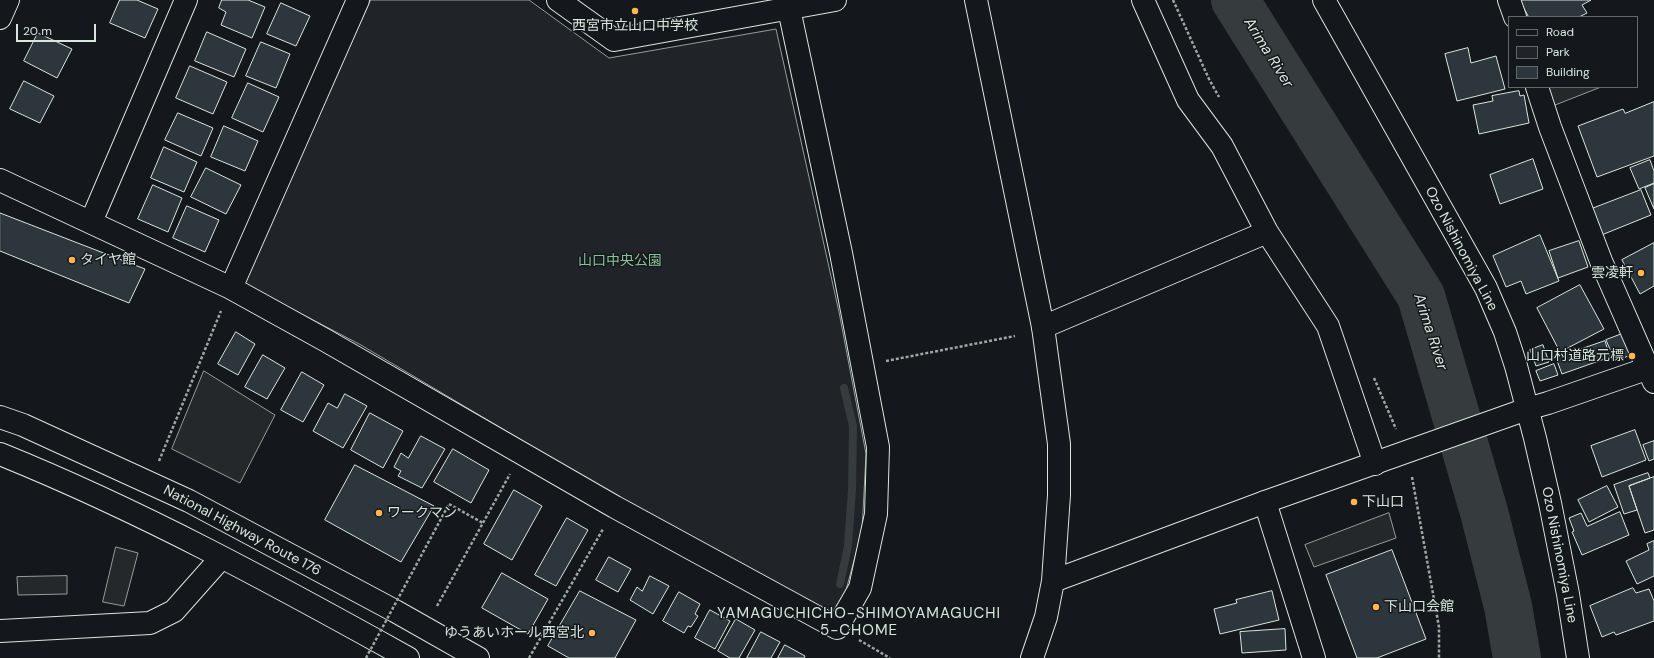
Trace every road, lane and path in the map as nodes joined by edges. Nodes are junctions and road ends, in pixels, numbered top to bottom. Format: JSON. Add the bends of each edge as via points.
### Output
{"nodes":[{"id":1,"x":8,"y":0,"type":"edge"},
{"id":2,"x":186,"y":0,"type":"edge"},
{"id":3,"x":358,"y":0,"type":"edge"},
{"id":4,"x":558,"y":0,"type":"edge"},
{"id":5,"x":835,"y":0,"type":"edge"},
{"id":6,"x":976,"y":0,"type":"edge"},
{"id":7,"x":1143,"y":0,"type":"edge"},
{"id":8,"x":1324,"y":0,"type":"edge"},
{"id":9,"x":1509,"y":0,"type":"edge"},
{"id":10,"x":789,"y":9,"type":"junction"},
{"id":11,"x":1514,"y":16,"type":"edge"},
{"id":12,"x":0,"y":18,"type":"edge"},
{"id":13,"x":1537,"y":88,"type":"edge"},
{"id":14,"x":0,"y":180,"type":"edge"},
{"id":15,"x":91,"y":222,"type":"junction"},
{"id":16,"x":1267,"y":232,"type":"junction"},
{"id":17,"x":231,"y":288,"type":"junction"},
{"id":18,"x":1042,"y":327,"type":"junction"},
{"id":19,"x":1015,"y":336,"type":"dead end"},
{"id":20,"x":863,"y":366,"type":"junction"},
{"id":21,"x":1651,"y":375,"type":"edge"},
{"id":22,"x":1518,"y":412,"type":"junction"},
{"id":23,"x":0,"y":417,"type":"edge"},
{"id":24,"x":521,"y":453,"type":"junction"},
{"id":25,"x":0,"y":454,"type":"edge"},
{"id":26,"x":159,"y":462,"type":"dead end"},
{"id":27,"x":1375,"y":464,"type":"junction"},
{"id":28,"x":1411,"y":473,"type":"dead end"},
{"id":29,"x":1265,"y":502,"type":"junction"},
{"id":30,"x":615,"y":507,"type":"junction"},
{"id":31,"x":482,"y":523,"type":"junction"},
{"id":32,"x":221,"y":558,"type":"junction"},
{"id":33,"x":1054,"y":581,"type":"junction"},
{"id":34,"x":435,"y":610,"type":"dead end"},
{"id":35,"x":837,"y":628,"type":"junction"},
{"id":36,"x":0,"y":631,"type":"edge"},
{"id":37,"x":366,"y":658,"type":"edge"},
{"id":38,"x":408,"y":658,"type":"edge"},
{"id":39,"x":478,"y":658,"type":"edge"},
{"id":40,"x":529,"y":658,"type":"edge"},
{"id":41,"x":890,"y":658,"type":"edge"},
{"id":42,"x":1032,"y":658,"type":"edge"},
{"id":43,"x":1314,"y":658,"type":"edge"},
{"id":44,"x":1440,"y":658,"type":"edge"},
{"id":45,"x":1578,"y":658,"type":"edge"}],
"edges":[{"from":1,"to":12,"type":"main road"},
{"from":2,"to":15,"type":"main road"},
{"from":3,"to":17,"type":"main road"},
{"from":4,"to":10,"type":"main road","via":[[614,40]]},
{"from":5,"to":10,"type":"main road"},
{"from":6,"to":18,"type":"main road"},
{"from":7,"to":16,"type":"main road","via":[[1188,100],[1222,146]]},
{"from":8,"to":22,"type":"main road","name":"Ozo Nishinomiya Line","via":[[1486,288],[1516,366]]},
{"from":9,"to":11,"type":"main road"},
{"from":10,"to":20,"type":"main road"},
{"from":13,"to":21,"type":"main road","via":[[1601,261]]},
{"from":14,"to":15,"type":"main road"},
{"from":15,"to":17,"type":"main road"},
{"from":16,"to":18,"type":"main road"},
{"from":16,"to":27,"type":"main road","via":[[1328,326]]},
{"from":17,"to":24,"type":"main road"},
{"from":17,"to":26,"type":"path"},
{"from":18,"to":33,"type":"main road","via":[[1059,444]]},
{"from":19,"to":20,"type":"path"},
{"from":20,"to":35,"type":"main road","via":[[878,447],[876,514],[860,588]]},
{"from":21,"to":22,"type":"main road"},
{"from":22,"to":27,"type":"main road"},
{"from":22,"to":45,"type":"main road","name":"Ozo Nishinomiya Line","via":[[1550,503]]},
{"from":23,"to":39,"type":"main road","name":"National Highway Route 176","via":[[189,501]]},
{"from":24,"to":30,"type":"main road"},
{"from":24,"to":31,"type":"path"},
{"from":25,"to":32,"type":"main road","via":[[56,476],[170,530]]},
{"from":27,"to":29,"type":"main road"},
{"from":28,"to":44,"type":"path","via":[[1438,627]]},
{"from":29,"to":33,"type":"main road"},
{"from":29,"to":43,"type":"main road"},
{"from":30,"to":35,"type":"main road"},
{"from":30,"to":40,"type":"path"},
{"from":31,"to":34,"type":"path"},
{"from":31,"to":37,"type":"path","bridge":true,"via":[[449,504]]},
{"from":32,"to":36,"type":"main road","via":[[174,611],[150,623]]},
{"from":32,"to":38,"type":"main road"},
{"from":33,"to":42,"type":"main road","via":[[1046,617]]},
{"from":35,"to":41,"type":"path"}]}
